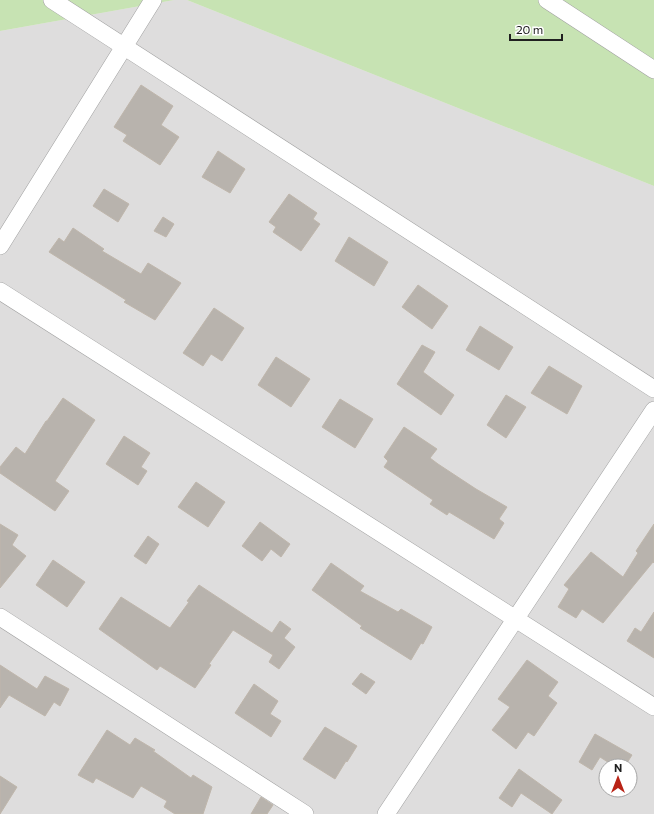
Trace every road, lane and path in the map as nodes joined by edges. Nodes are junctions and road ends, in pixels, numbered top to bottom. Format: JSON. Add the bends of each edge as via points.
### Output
{"nodes":[{"id":1,"x":52,"y":0,"type":"edge"},
{"id":2,"x":153,"y":0,"type":"edge"},
{"id":3,"x":547,"y":0,"type":"edge"},
{"id":4,"x":123,"y":46,"type":"junction"},
{"id":5,"x":654,"y":70,"type":"edge"},
{"id":6,"x":0,"y":246,"type":"edge"},
{"id":7,"x":0,"y":291,"type":"edge"},
{"id":8,"x":654,"y":389,"type":"edge"},
{"id":9,"x":654,"y":410,"type":"edge"},
{"id":10,"x":0,"y":617,"type":"edge"},
{"id":11,"x":516,"y":619,"type":"junction"},
{"id":12,"x":654,"y":706,"type":"edge"},
{"id":13,"x":305,"y":814,"type":"edge"},
{"id":14,"x":386,"y":814,"type":"edge"}],
"edges":[{"from":1,"to":4,"type":"street"},
{"from":2,"to":4,"type":"street"},
{"from":3,"to":5,"type":"street"},
{"from":4,"to":6,"type":"street"},
{"from":4,"to":8,"type":"street"},
{"from":7,"to":11,"type":"street"},
{"from":9,"to":11,"type":"street"},
{"from":10,"to":13,"type":"street"},
{"from":11,"to":12,"type":"street"},
{"from":11,"to":14,"type":"street"}]}
